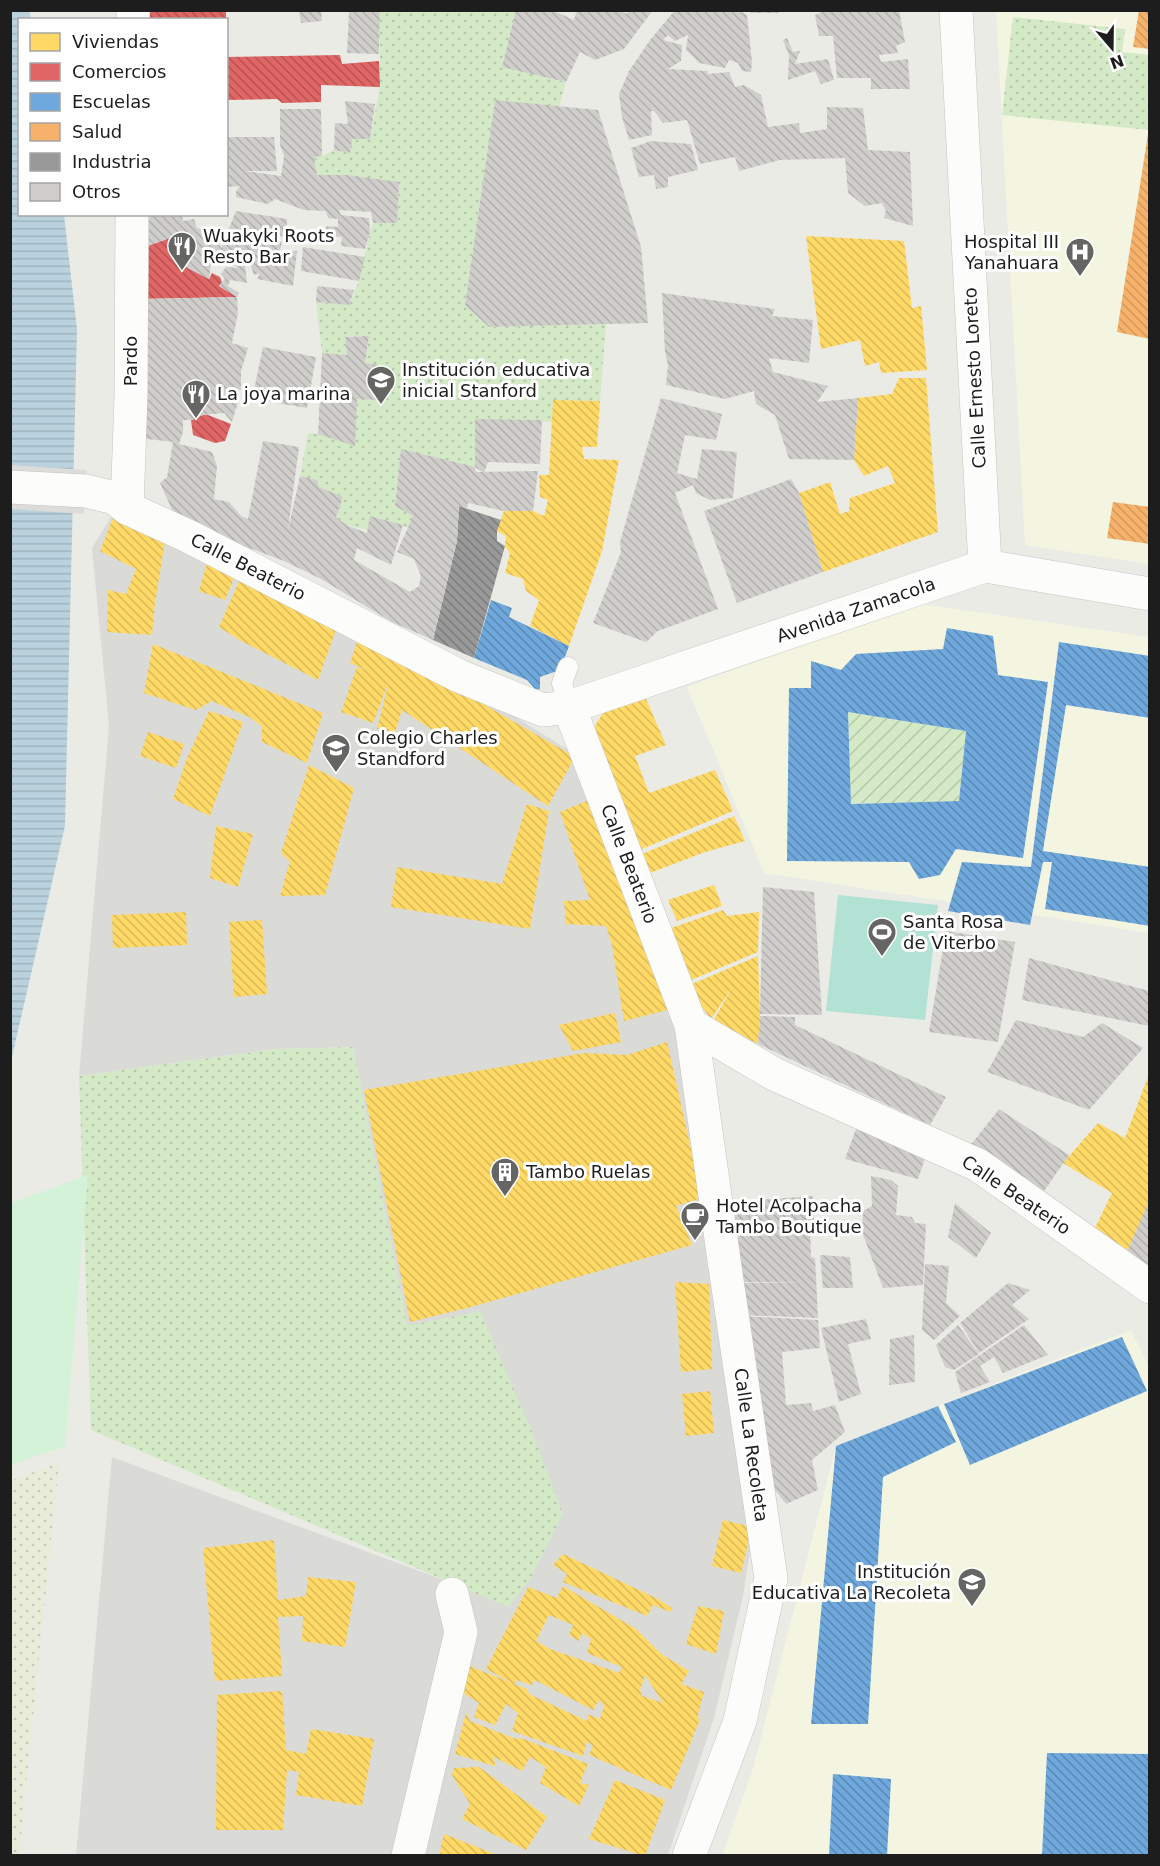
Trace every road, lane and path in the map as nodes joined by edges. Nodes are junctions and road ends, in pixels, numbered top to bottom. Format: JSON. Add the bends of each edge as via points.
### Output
{"nodes":[{"id":1,"x":956,"y":10,"type":"edge"},
{"id":2,"x":132,"y":216,"type":"edge"},
{"id":3,"x":10,"y":487,"type":"edge"},
{"id":4,"x":127,"y":508,"type":"junction"},
{"id":5,"x":985,"y":566,"type":"junction"},
{"id":6,"x":1149,"y":594,"type":"edge"},
{"id":7,"x":568,"y":667,"type":"dead end"},
{"id":8,"x":569,"y":707,"type":"junction"},
{"id":9,"x":691,"y":1025,"type":"junction"},
{"id":10,"x":1149,"y":1287,"type":"edge"},
{"id":11,"x":452,"y":1594,"type":"dead end"},
{"id":12,"x":408,"y":1856,"type":"edge"},
{"id":13,"x":689,"y":1856,"type":"edge"}],
"edges":[{"from":1,"to":5,"type":"street","name":"Calle Ernesto Loreto"},
{"from":2,"to":4,"type":"street","name":"Pardo"},
{"from":3,"to":4,"type":"street","name":"Calle Beaterio","via":[[86,491],[115,498]]},
{"from":4,"to":8,"type":"street","name":"Calle Beaterio","via":[[459,676],[543,710]]},
{"from":5,"to":6,"type":"street","name":"Avenida Zamacola"},
{"from":5,"to":8,"type":"street","name":"Avenida Zamacola"},
{"from":7,"to":8,"type":"lane","via":[[562,683]]},
{"from":8,"to":9,"type":"street","name":"Calle Beaterio"},
{"from":9,"to":10,"type":"street","name":"Calle Beaterio","via":[[774,1074],[978,1165]]},
{"from":9,"to":13,"type":"street","name":"Calle La Recoleta","via":[[771,1578],[740,1721]]},
{"from":11,"to":12,"type":"street","via":[[461,1632]]}]}
